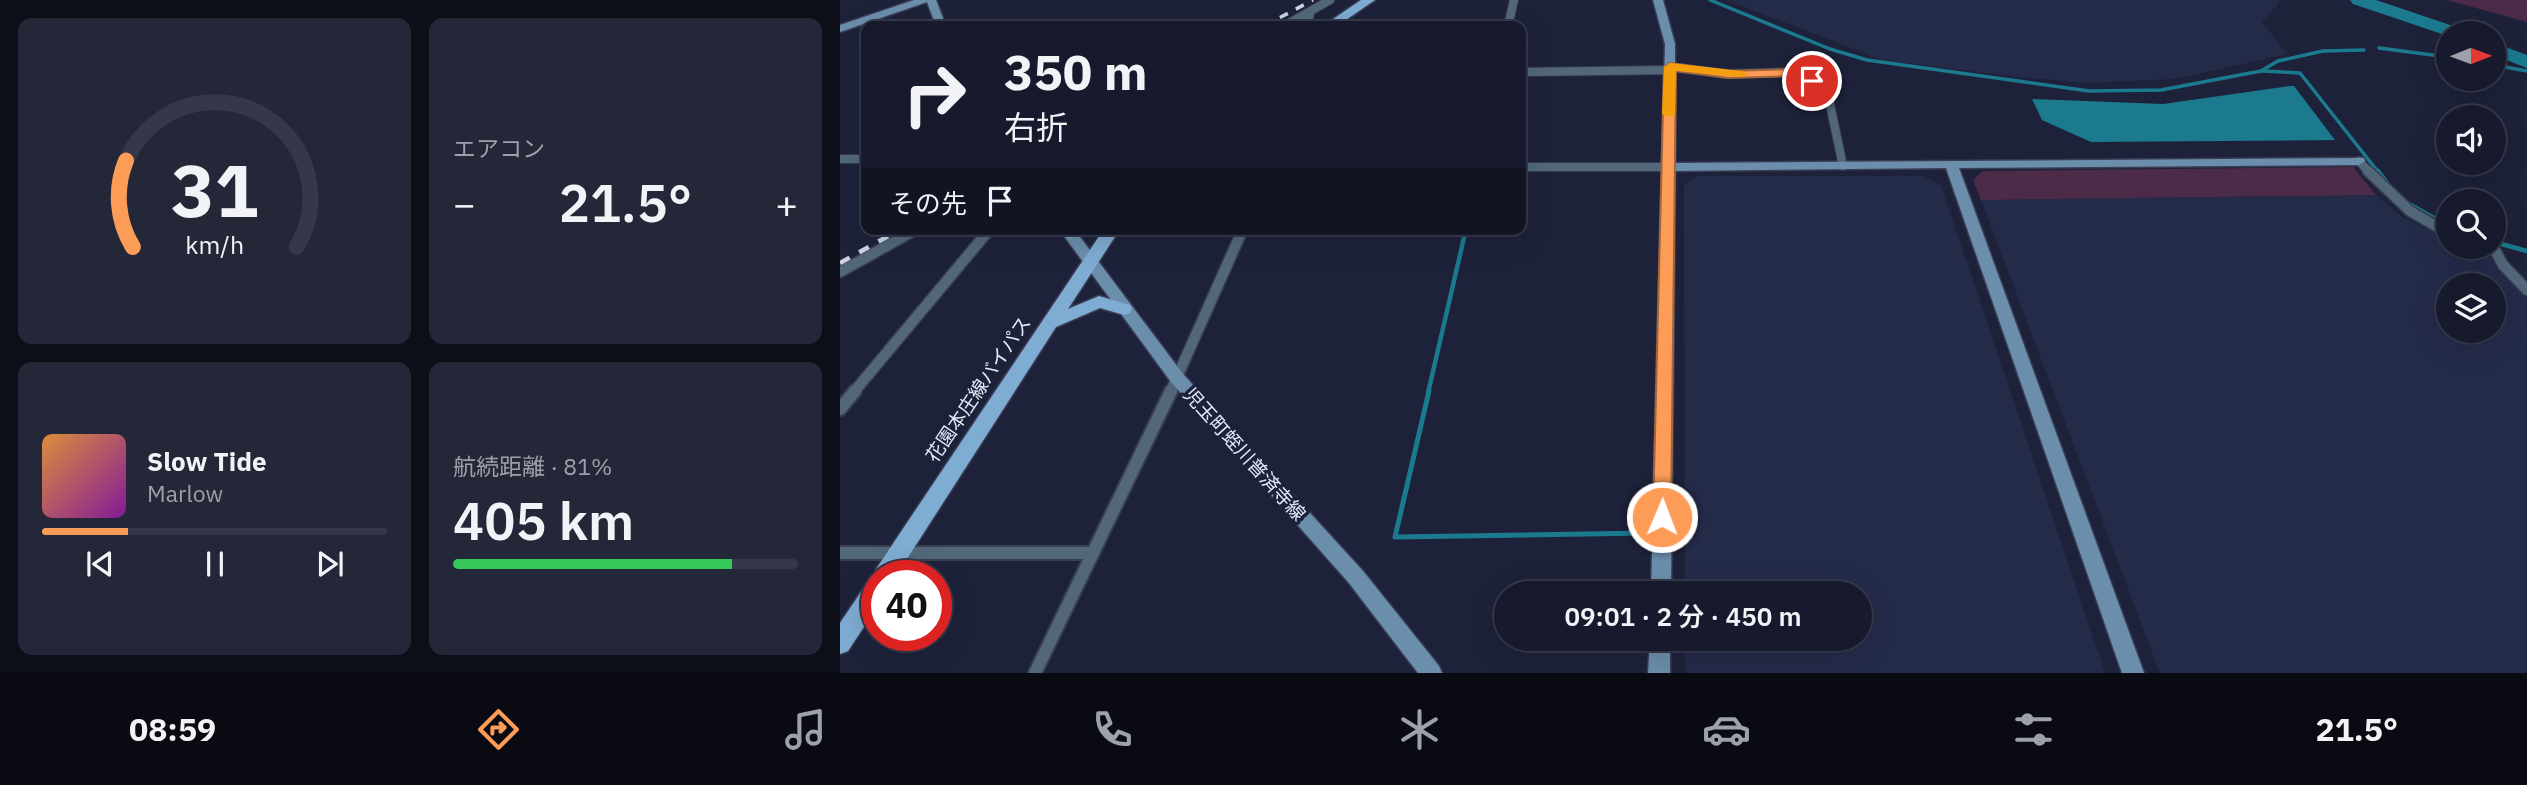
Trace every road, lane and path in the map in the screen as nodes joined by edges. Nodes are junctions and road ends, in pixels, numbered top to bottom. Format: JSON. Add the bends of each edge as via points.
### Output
{"nodes":[{"id":1,"x":924,"y":0,"type":"edge"},
{"id":2,"x":931,"y":0,"type":"edge"},
{"id":3,"x":1330,"y":0,"type":"edge"},
{"id":4,"x":1369,"y":0,"type":"edge"},
{"id":5,"x":1514,"y":0,"type":"edge"},
{"id":6,"x":1658,"y":0,"type":"edge"},
{"id":7,"x":1310,"y":12,"type":"junction"},
{"id":8,"x":863,"y":21,"type":"edge"},
{"id":9,"x":939,"y":21,"type":"edge"},
{"id":10,"x":1293,"y":21,"type":"edge"},
{"id":11,"x":1309,"y":21,"type":"edge"},
{"id":12,"x":1337,"y":21,"type":"edge"},
{"id":13,"x":1509,"y":21,"type":"edge"},
{"id":14,"x":861,"y":22,"type":"edge"},
{"id":15,"x":840,"y":29,"type":"edge"},
{"id":16,"x":1670,"y":68,"type":"junction"},
{"id":17,"x":1526,"y":72,"type":"edge"},
{"id":18,"x":840,"y":159,"type":"edge"},
{"id":19,"x":861,"y":159,"type":"edge"},
{"id":20,"x":2358,"y":161,"type":"joint"},
{"id":21,"x":1951,"y":165,"type":"junction"},
{"id":22,"x":1843,"y":166,"type":"junction"},
{"id":23,"x":1526,"y":167,"type":"edge"},
{"id":24,"x":1667,"y":167,"type":"junction"},
{"id":25,"x":2436,"y":227,"type":"edge"},
{"id":26,"x":907,"y":235,"type":"edge"},
{"id":27,"x":985,"y":235,"type":"edge"},
{"id":28,"x":1070,"y":235,"type":"edge"},
{"id":29,"x":1108,"y":235,"type":"edge"},
{"id":30,"x":1240,"y":235,"type":"edge"},
{"id":31,"x":2500,"y":259,"type":"edge"},
{"id":32,"x":1090,"y":265,"type":"junction"},
{"id":33,"x":840,"y":272,"type":"edge"},
{"id":34,"x":2527,"y":290,"type":"edge"},
{"id":35,"x":1124,"y":309,"type":"junction"},
{"id":36,"x":1051,"y":323,"type":"junction"},
{"id":37,"x":1177,"y":378,"type":"junction"},
{"id":38,"x":840,"y":409,"type":"edge"},
{"id":39,"x":1093,"y":552,"type":"junction"},
{"id":40,"x":840,"y":553,"type":"edge"},
{"id":41,"x":899,"y":553,"type":"junction"},
{"id":42,"x":894,"y":560,"type":"edge"},
{"id":43,"x":1661,"y":581,"type":"edge"},
{"id":44,"x":861,"y":611,"type":"edge"},
{"id":45,"x":840,"y":643,"type":"edge"},
{"id":46,"x":1660,"y":651,"type":"edge"},
{"id":47,"x":1034,"y":673,"type":"edge"},
{"id":48,"x":1431,"y":673,"type":"edge"},
{"id":49,"x":1659,"y":673,"type":"edge"},
{"id":50,"x":2133,"y":673,"type":"edge"}],
"edges":[{"from":1,"to":8,"type":"street"},
{"from":2,"to":9,"type":"street"},
{"from":3,"to":7,"type":"street"},
{"from":4,"to":12,"type":"main road"},
{"from":5,"to":13,"type":"street"},
{"from":6,"to":16,"type":"street","via":[[1670,44]]},
{"from":7,"to":10,"type":"street"},
{"from":7,"to":11,"type":"street"},
{"from":14,"to":15,"type":"street"},
{"from":16,"to":17,"type":"street"},
{"from":16,"to":22,"type":"street","via":[[1728,74],[1798,72],[1827,90]]},
{"from":16,"to":24,"type":"street"},
{"from":18,"to":19,"type":"street"},
{"from":20,"to":21,"type":"street"},
{"from":20,"to":25,"type":"street","via":[[2389,197]]},
{"from":21,"to":22,"type":"street"},
{"from":21,"to":50,"type":"street"},
{"from":22,"to":24,"type":"street"},
{"from":23,"to":24,"type":"street"},
{"from":24,"to":43,"type":"street"},
{"from":26,"to":33,"type":"street"},
{"from":27,"to":38,"type":"street"},
{"from":28,"to":32,"type":"street","name":"児玉町蛭川普済寺線"},
{"from":29,"to":32,"type":"main road","name":"花園本庄線バイパス"},
{"from":30,"to":37,"type":"street"},
{"from":31,"to":34,"type":"street"},
{"from":32,"to":35,"type":"street","name":"児玉町蛭川普済寺線"},
{"from":32,"to":36,"type":"main road","name":"花園本庄線バイパス"},
{"from":35,"to":36,"type":"main road","via":[[1099,303]]},
{"from":35,"to":37,"type":"street","name":"児玉町蛭川普済寺線"},
{"from":36,"to":41,"type":"main road","name":"花園本庄線バイパス"},
{"from":37,"to":39,"type":"street"},
{"from":37,"to":48,"type":"street","name":"児玉町蛭川普済寺線","via":[[1356,577]]},
{"from":39,"to":41,"type":"street"},
{"from":39,"to":47,"type":"street"},
{"from":40,"to":41,"type":"street"},
{"from":41,"to":42,"type":"main road","name":"花園本庄線バイパス"},
{"from":44,"to":45,"type":"main road"},
{"from":46,"to":49,"type":"street"}]}
